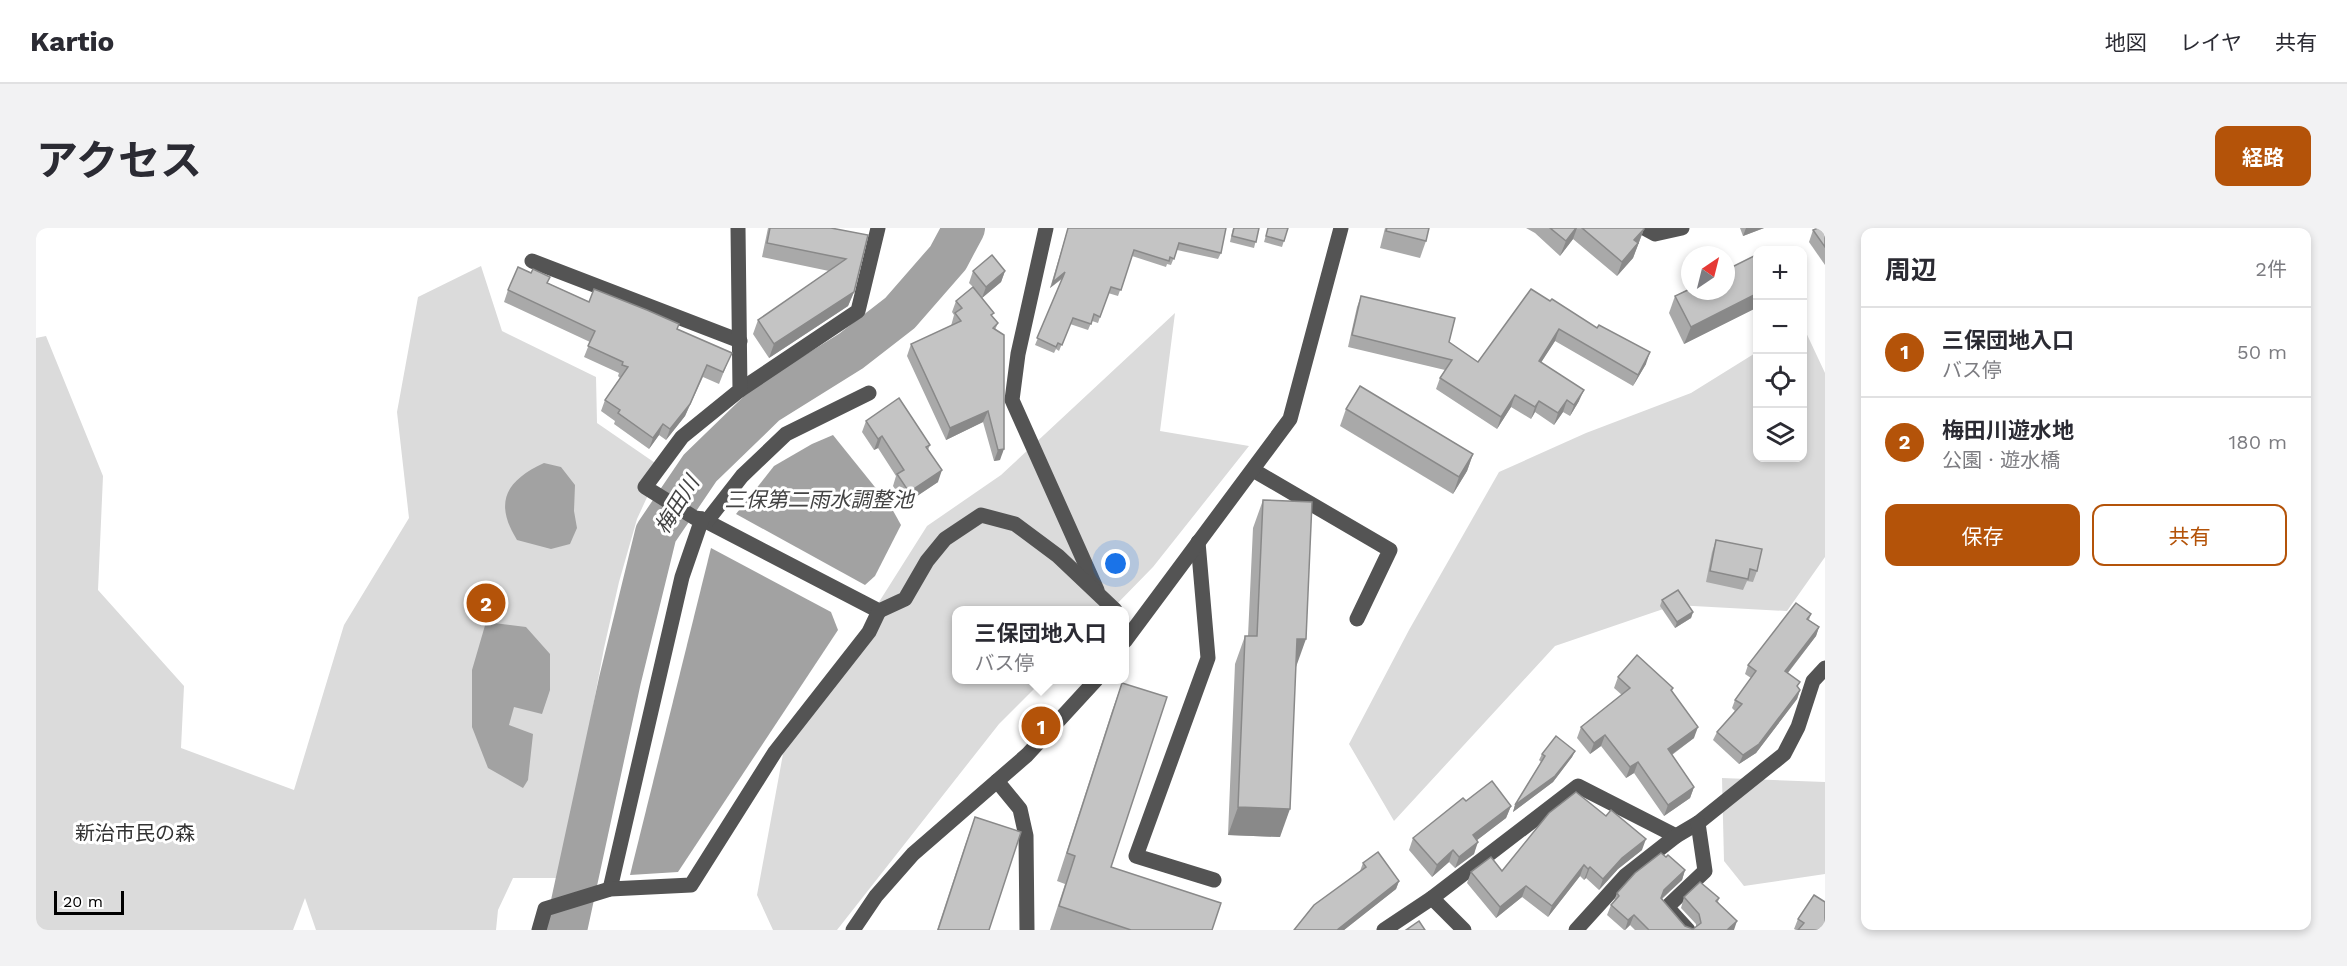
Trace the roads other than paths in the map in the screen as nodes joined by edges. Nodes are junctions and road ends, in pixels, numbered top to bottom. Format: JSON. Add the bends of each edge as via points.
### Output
{"nodes":[{"id":1,"x":738,"y":228,"type":"edge"},
{"id":2,"x":878,"y":228,"type":"edge"},
{"id":3,"x":1046,"y":228,"type":"edge"},
{"id":4,"x":1341,"y":228,"type":"edge"},
{"id":5,"x":1644,"y":228,"type":"edge"},
{"id":6,"x":1682,"y":228,"type":"edge"},
{"id":7,"x":532,"y":261,"type":"dead end"},
{"id":8,"x":740,"y":341,"type":"junction"},
{"id":9,"x":740,"y":390,"type":"junction"},
{"id":10,"x":869,"y":393,"type":"dead end"},
{"id":11,"x":1253,"y":470,"type":"junction"},
{"id":12,"x":701,"y":519,"type":"junction"},
{"id":13,"x":1198,"y":542,"type":"junction"},
{"id":14,"x":1099,"y":595,"type":"junction"},
{"id":15,"x":1111,"y":606,"type":"edge"},
{"id":16,"x":879,"y":611,"type":"junction"},
{"id":17,"x":1358,"y":619,"type":"dead end"},
{"id":18,"x":1129,"y":629,"type":"edge"},
{"id":19,"x":1825,"y":668,"type":"edge"},
{"id":20,"x":1092,"y":684,"type":"edge"},
{"id":21,"x":998,"y":781,"type":"junction"},
{"id":22,"x":1698,"y":823,"type":"junction"},
{"id":23,"x":1676,"y":836,"type":"junction"},
{"id":24,"x":1214,"y":880,"type":"dead end"},
{"id":25,"x":608,"y":889,"type":"junction"},
{"id":26,"x":1432,"y":898,"type":"junction"},
{"id":27,"x":539,"y":930,"type":"edge"},
{"id":28,"x":853,"y":930,"type":"edge"},
{"id":29,"x":1027,"y":930,"type":"edge"},
{"id":30,"x":1384,"y":930,"type":"edge"},
{"id":31,"x":1464,"y":930,"type":"edge"},
{"id":32,"x":1576,"y":930,"type":"edge"},
{"id":33,"x":1688,"y":930,"type":"edge"}],
"edges":[{"from":1,"to":8,"type":"street"},
{"from":2,"to":9,"type":"street","via":[[858,311]]},
{"from":3,"to":14,"type":"street","via":[[1018,354],[1012,400]]},
{"from":4,"to":11,"type":"street","via":[[1290,419]]},
{"from":5,"to":6,"type":"street","via":[[1655,234]]},
{"from":7,"to":8,"type":"street"},
{"from":8,"to":9,"type":"street"},
{"from":9,"to":12,"type":"street","via":[[682,437],[645,488]]},
{"from":10,"to":12,"type":"street","via":[[786,434]]},
{"from":11,"to":13,"type":"street"},
{"from":11,"to":17,"type":"street","via":[[1390,550]]},
{"from":12,"to":16,"type":"street"},
{"from":12,"to":25,"type":"street","via":[[682,576]]},
{"from":13,"to":18,"type":"street"},
{"from":13,"to":24,"type":"street","via":[[1208,658],[1136,856]]},
{"from":14,"to":15,"type":"street"},
{"from":14,"to":16,"type":"street","via":[[1058,556],[1015,524],[981,515],[945,539],[905,599]]},
{"from":16,"to":25,"type":"street","via":[[869,632],[776,752],[691,885]]},
{"from":19,"to":22,"type":"street","via":[[1813,681],[1784,754]]},
{"from":20,"to":21,"type":"street"},
{"from":21,"to":28,"type":"street","via":[[913,854],[876,896]]},
{"from":21,"to":29,"type":"street","via":[[1020,809],[1026,836]]},
{"from":22,"to":23,"type":"street"},
{"from":22,"to":33,"type":"street","via":[[1705,871],[1666,907]]},
{"from":23,"to":26,"type":"street","via":[[1578,786]]},
{"from":23,"to":32,"type":"street","via":[[1625,876]]},
{"from":25,"to":27,"type":"street","via":[[546,909]]},
{"from":26,"to":30,"type":"street"},
{"from":26,"to":31,"type":"street"}]}
